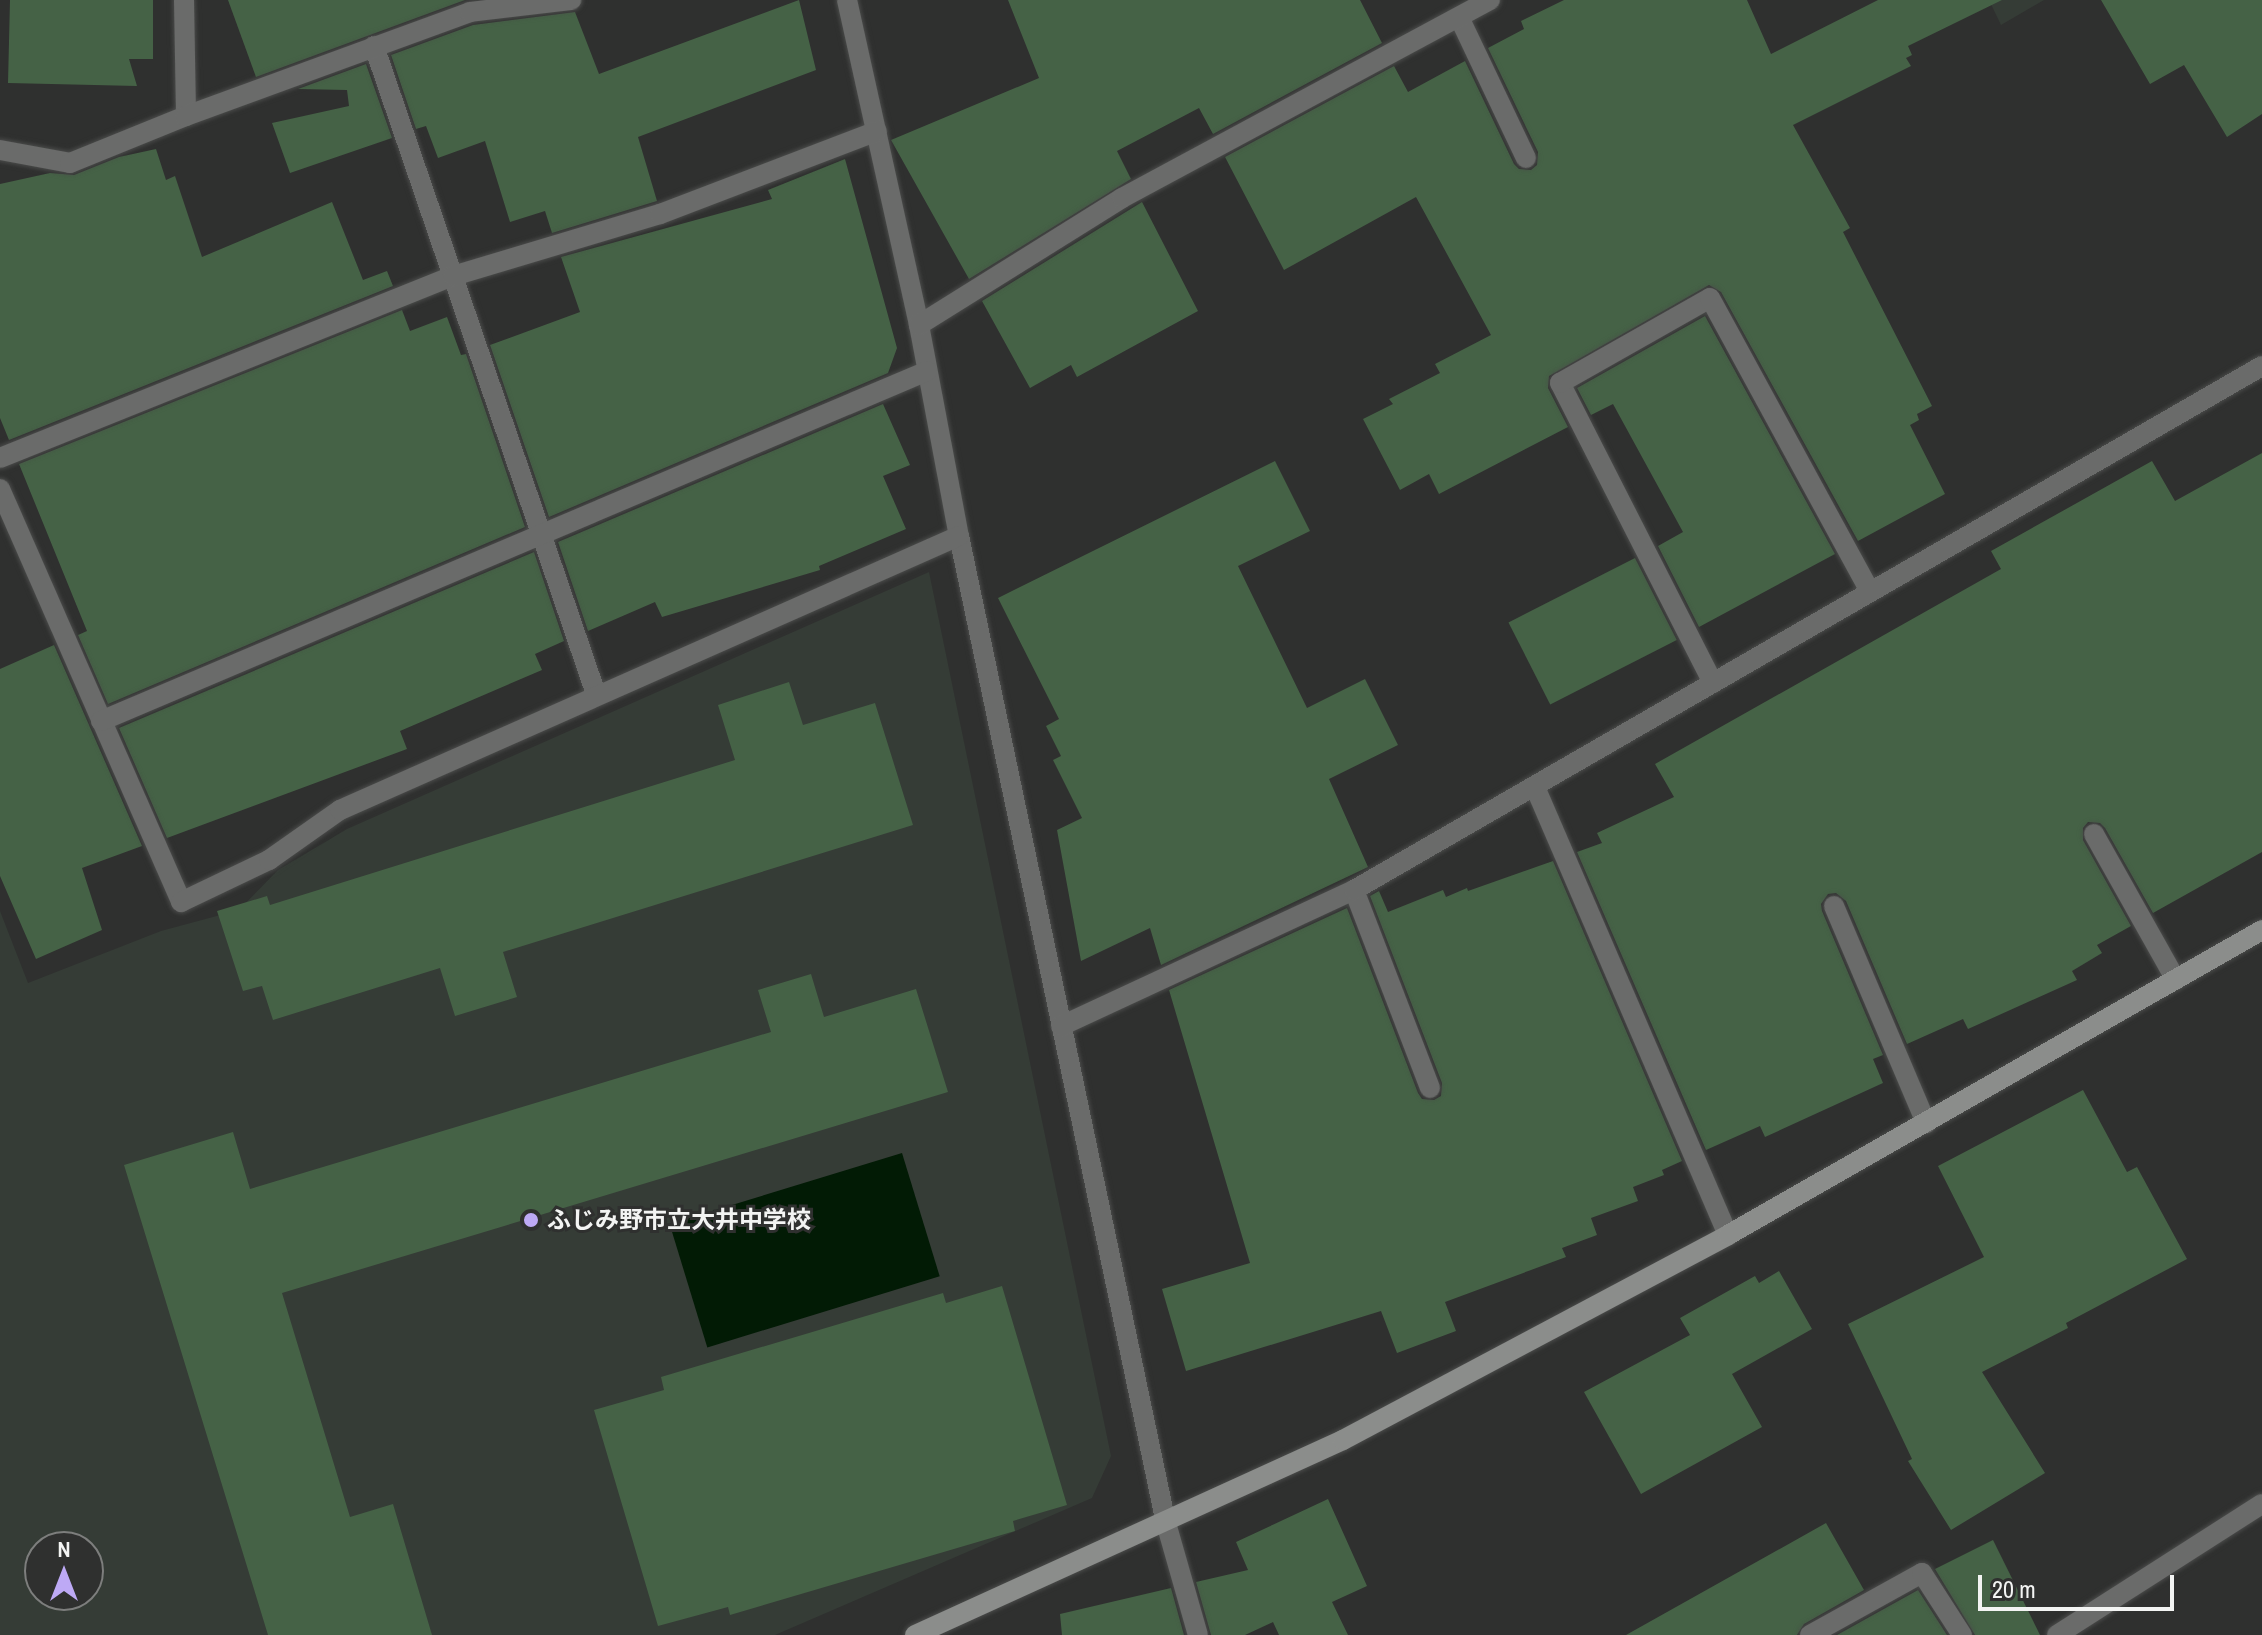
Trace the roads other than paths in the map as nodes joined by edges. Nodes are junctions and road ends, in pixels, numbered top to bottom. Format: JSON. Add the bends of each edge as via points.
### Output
{"nodes":[{"id":1,"x":184,"y":0,"type":"edge"},
{"id":2,"x":571,"y":0,"type":"edge"},
{"id":3,"x":847,"y":0,"type":"edge"},
{"id":4,"x":1490,"y":0,"type":"edge"},
{"id":5,"x":469,"y":6,"type":"edge"},
{"id":6,"x":1459,"y":17,"type":"junction"},
{"id":7,"x":374,"y":46,"type":"junction"},
{"id":8,"x":186,"y":116,"type":"junction"},
{"id":9,"x":877,"y":131,"type":"junction"},
{"id":10,"x":0,"y":150,"type":"edge"},
{"id":11,"x":1526,"y":158,"type":"dead end"},
{"id":12,"x":453,"y":276,"type":"junction"},
{"id":13,"x":919,"y":325,"type":"junction"},
{"id":14,"x":2262,"y":366,"type":"edge"},
{"id":15,"x":927,"y":371,"type":"junction"},
{"id":16,"x":0,"y":458,"type":"edge"},
{"id":17,"x":0,"y":489,"type":"edge"},
{"id":18,"x":959,"y":536,"type":"junction"},
{"id":19,"x":542,"y":537,"type":"junction"},
{"id":20,"x":1870,"y":591,"type":"junction"},
{"id":21,"x":1713,"y":683,"type":"junction"},
{"id":22,"x":596,"y":694,"type":"junction"},
{"id":23,"x":101,"y":721,"type":"junction"},
{"id":24,"x":1535,"y":787,"type":"junction"},
{"id":25,"x":2094,"y":834,"type":"dead end"},
{"id":26,"x":1354,"y":890,"type":"junction"},
{"id":27,"x":1834,"y":906,"type":"dead end"},
{"id":28,"x":2262,"y":930,"type":"edge"},
{"id":29,"x":2176,"y":980,"type":"junction"},
{"id":30,"x":1061,"y":1026,"type":"junction"},
{"id":31,"x":1430,"y":1088,"type":"dead end"},
{"id":32,"x":1926,"y":1123,"type":"junction"},
{"id":33,"x":1728,"y":1235,"type":"junction"},
{"id":34,"x":2262,"y":1504,"type":"edge"},
{"id":35,"x":1166,"y":1523,"type":"junction"},
{"id":36,"x":915,"y":1635,"type":"edge"},
{"id":37,"x":1198,"y":1635,"type":"edge"},
{"id":38,"x":1810,"y":1635,"type":"edge"},
{"id":39,"x":1962,"y":1635,"type":"edge"},
{"id":40,"x":2057,"y":1635,"type":"edge"}],
"edges":[{"from":1,"to":8,"type":"street"},
{"from":2,"to":5,"type":"street"},
{"from":3,"to":9,"type":"street"},
{"from":4,"to":6,"type":"street"},
{"from":5,"to":7,"type":"street"},
{"from":6,"to":11,"type":"street"},
{"from":6,"to":13,"type":"street","via":[[1122,198]]},
{"from":7,"to":8,"type":"street"},
{"from":7,"to":12,"type":"street"},
{"from":8,"to":10,"type":"street","via":[[70,163]]},
{"from":9,"to":12,"type":"street","via":[[660,214]]},
{"from":9,"to":13,"type":"street"},
{"from":12,"to":16,"type":"street"},
{"from":12,"to":19,"type":"street"},
{"from":13,"to":15,"type":"street"},
{"from":14,"to":20,"type":"street"},
{"from":15,"to":18,"type":"street"},
{"from":15,"to":19,"type":"street"},
{"from":17,"to":23,"type":"street"},
{"from":18,"to":22,"type":"street"},
{"from":18,"to":30,"type":"street"},
{"from":19,"to":22,"type":"street"},
{"from":19,"to":23,"type":"street"},
{"from":20,"to":21,"type":"street"},
{"from":20,"to":21,"type":"street","via":[[1710,298],[1560,383]]},
{"from":21,"to":24,"type":"street"},
{"from":22,"to":23,"type":"street","via":[[340,810],[269,860],[181,902]]},
{"from":24,"to":26,"type":"street"},
{"from":24,"to":33,"type":"street"},
{"from":25,"to":29,"type":"street"},
{"from":26,"to":30,"type":"street"},
{"from":26,"to":31,"type":"street"},
{"from":27,"to":32,"type":"street"},
{"from":28,"to":29,"type":"street"},
{"from":29,"to":32,"type":"street"},
{"from":30,"to":35,"type":"street"},
{"from":32,"to":33,"type":"street"},
{"from":33,"to":35,"type":"street","via":[[1343,1440]]},
{"from":34,"to":40,"type":"street"},
{"from":35,"to":36,"type":"street"},
{"from":35,"to":37,"type":"street"},
{"from":38,"to":39,"type":"street","via":[[1922,1573]]}]}
